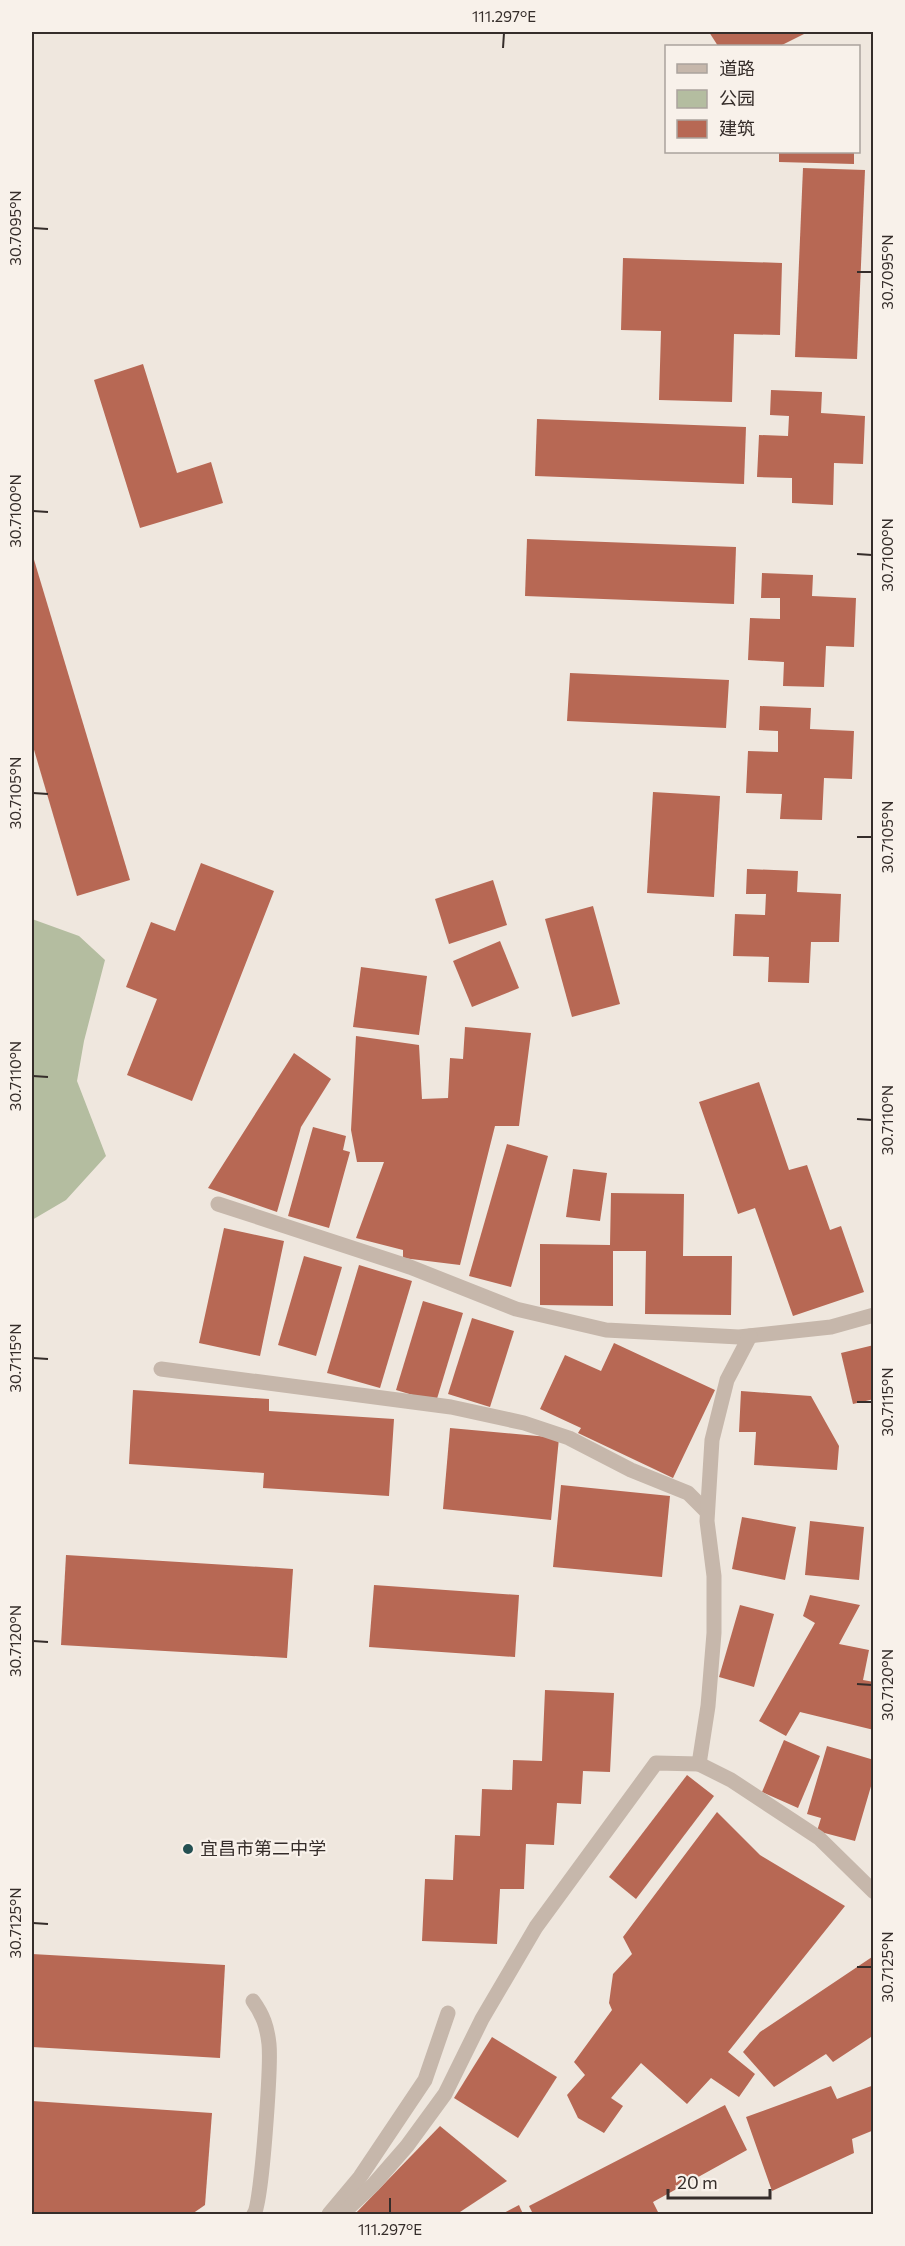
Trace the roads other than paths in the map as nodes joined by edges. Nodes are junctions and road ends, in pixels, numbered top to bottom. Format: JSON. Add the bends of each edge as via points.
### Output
{"nodes":[{"id":1,"x":218,"y":1204,"type":"dead end"},
{"id":2,"x":873,"y":1315,"type":"edge"},
{"id":3,"x":750,"y":1336,"type":"junction"},
{"id":4,"x":161,"y":1369,"type":"dead end"},
{"id":5,"x":707,"y":1512,"type":"junction"},
{"id":6,"x":699,"y":1764,"type":"junction"},
{"id":7,"x":873,"y":1892,"type":"edge"},
{"id":8,"x":253,"y":2001,"type":"dead end"},
{"id":9,"x":448,"y":2013,"type":"dead end"},
{"id":10,"x":254,"y":2214,"type":"edge"},
{"id":11,"x":329,"y":2214,"type":"edge"},
{"id":12,"x":342,"y":2214,"type":"edge"}],
"edges":[{"from":1,"to":3,"type":"lane","via":[[410,1267],[516,1309],[606,1330]]},
{"from":2,"to":3,"type":"lane","via":[[831,1327]]},
{"from":3,"to":5,"type":"lane","via":[[727,1380],[712,1440]]},
{"from":4,"to":5,"type":"lane","via":[[451,1407],[524,1423],[569,1438],[631,1470],[688,1493]]},
{"from":5,"to":6,"type":"lane","via":[[714,1575],[714,1633]]},
{"from":6,"to":7,"type":"lane","via":[[819,1838]]},
{"from":6,"to":12,"type":"lane","via":[[656,1763],[536,1927],[482,2019],[445,2094],[374,2185]]},
{"from":8,"to":10,"type":"lane","via":[[265,2017],[270,2045],[261,2186]]},
{"from":9,"to":11,"type":"lane","via":[[425,2080],[360,2177]]}]}
